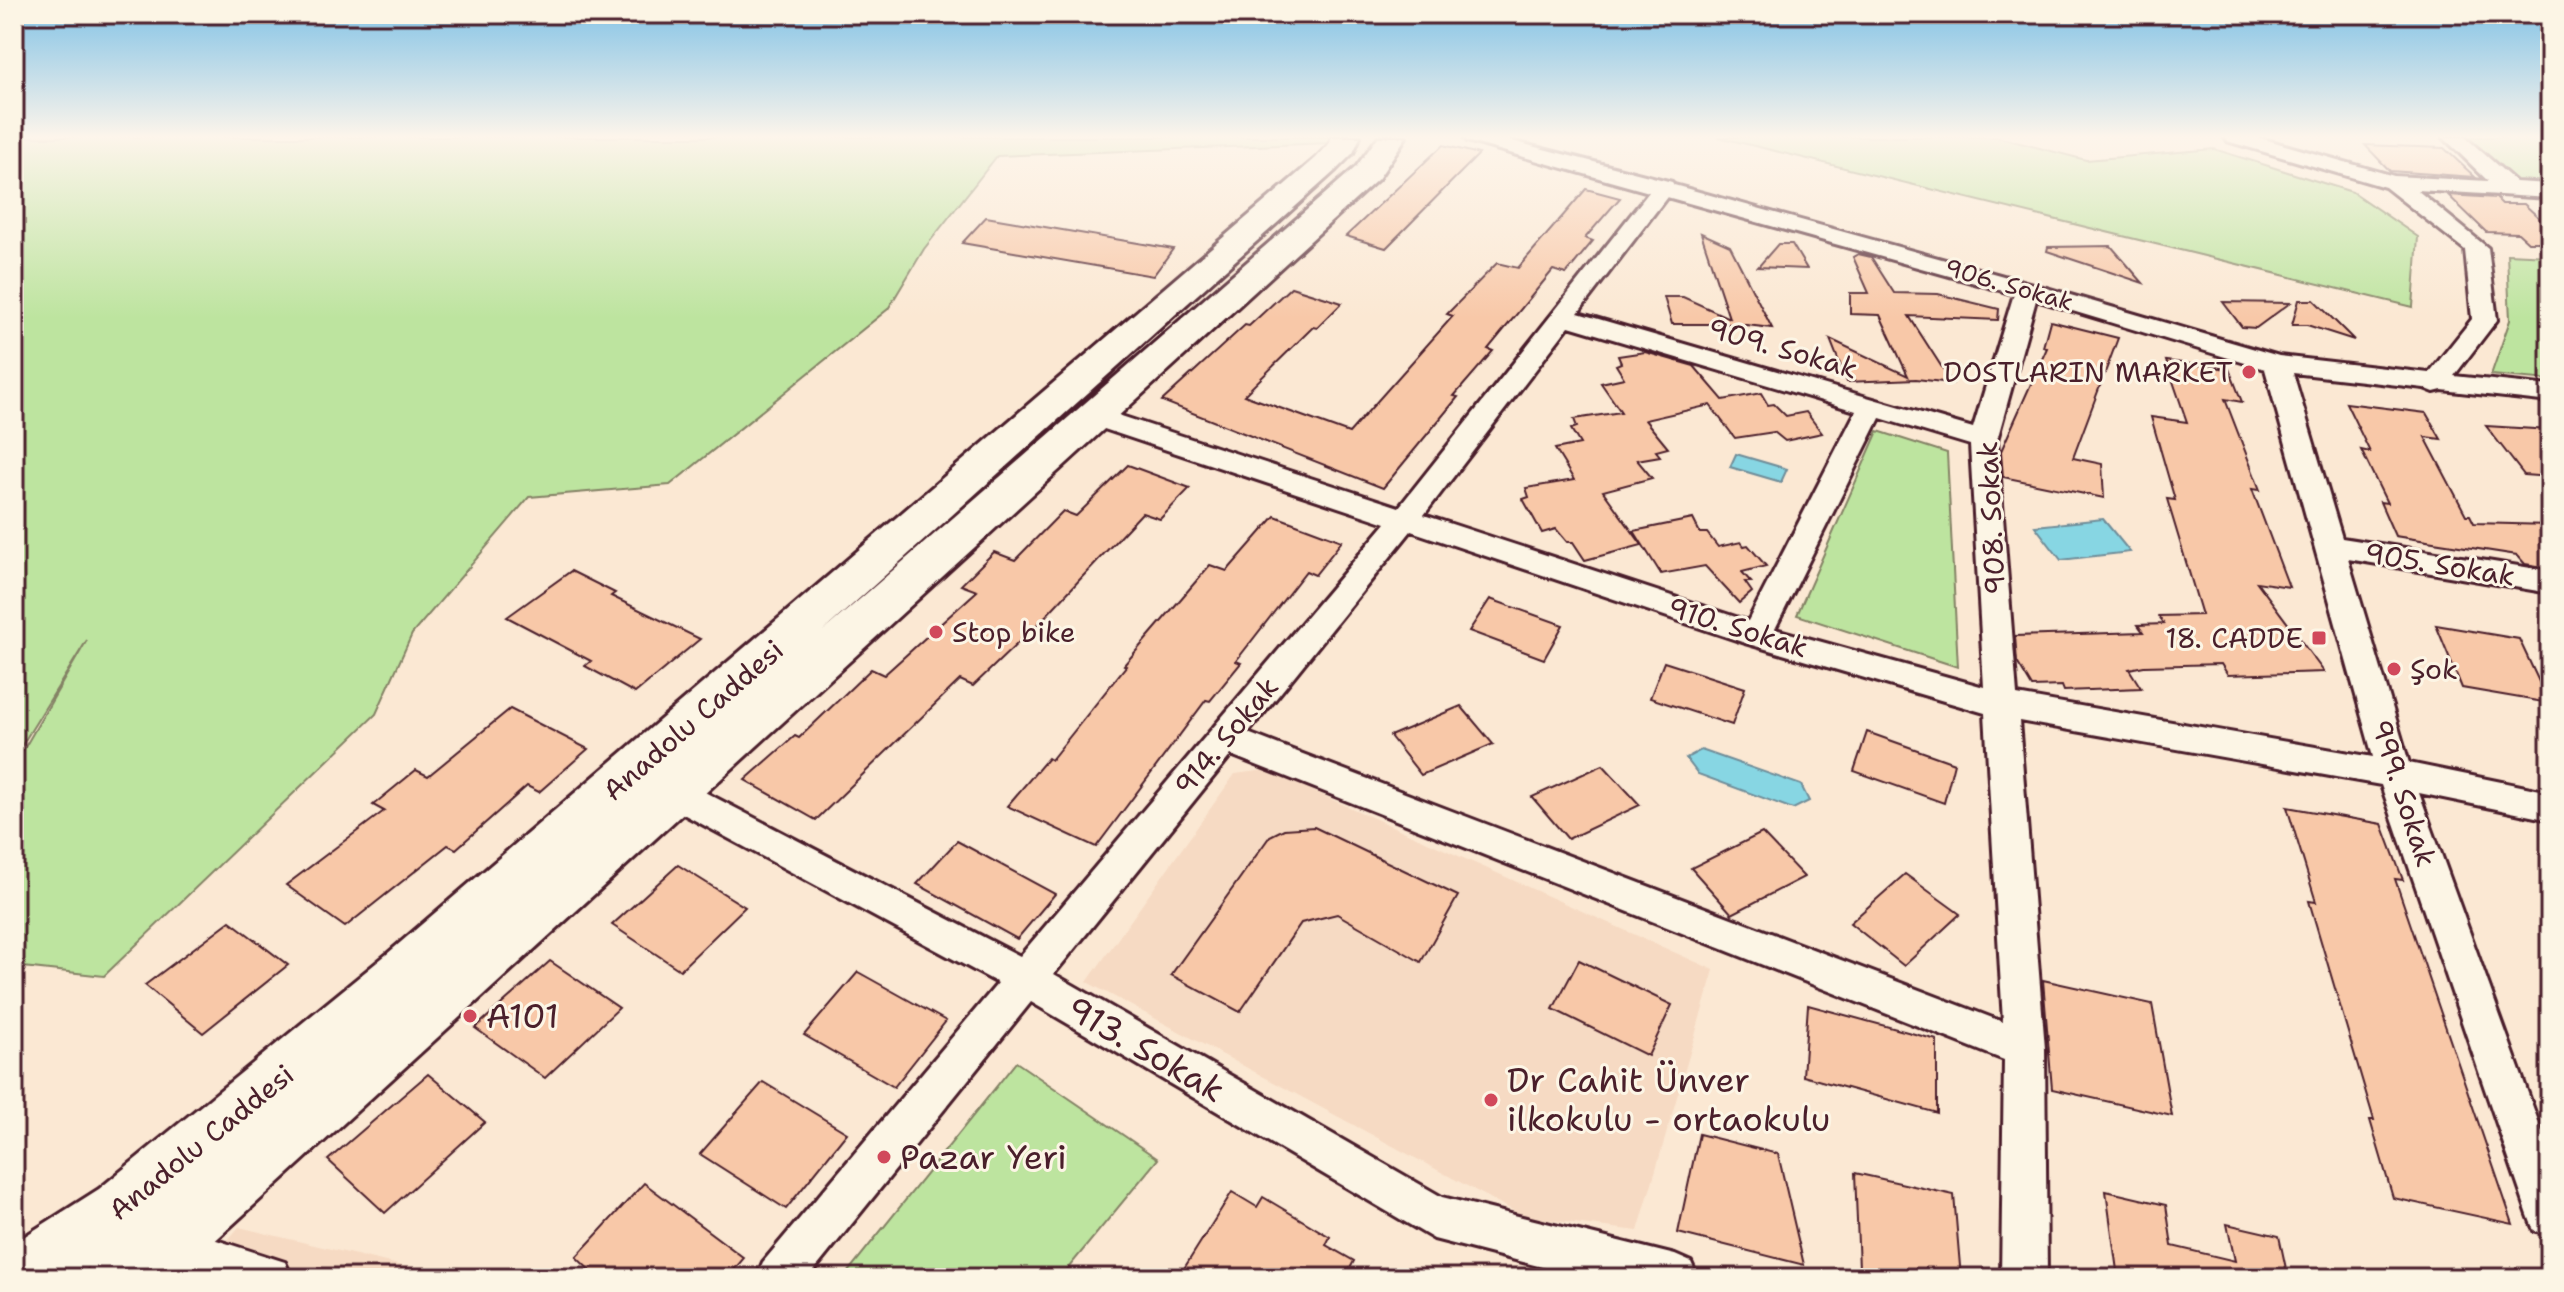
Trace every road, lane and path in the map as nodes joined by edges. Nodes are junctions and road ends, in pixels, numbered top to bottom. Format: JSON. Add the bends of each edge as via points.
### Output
{"nodes":[{"id":1,"x":1290,"y":197,"type":"edge"},
{"id":2,"x":1340,"y":197,"type":"edge"},
{"id":3,"x":1656,"y":197,"type":"edge"},
{"id":4,"x":1700,"y":197,"type":"edge"},
{"id":5,"x":2412,"y":197,"type":"edge"},
{"id":6,"x":2027,"y":290,"type":"junction"},
{"id":7,"x":1564,"y":317,"type":"junction"},
{"id":8,"x":2277,"y":364,"type":"junction"},
{"id":9,"x":2434,"y":384,"type":"junction"},
{"id":10,"x":2550,"y":394,"type":"edge"},
{"id":11,"x":1872,"y":407,"type":"junction"},
{"id":12,"x":1096,"y":417,"type":"junction"},
{"id":13,"x":1983,"y":440,"type":"junction"},
{"id":14,"x":1405,"y":519,"type":"junction"},
{"id":15,"x":2329,"y":546,"type":"junction"},
{"id":16,"x":2550,"y":582,"type":"edge"},
{"id":17,"x":1756,"y":635,"type":"junction"},
{"id":18,"x":2002,"y":705,"type":"junction"},
{"id":19,"x":1224,"y":738,"type":"junction"},
{"id":20,"x":2395,"y":774,"type":"junction"},
{"id":21,"x":652,"y":782,"type":"junction"},
{"id":22,"x":2550,"y":806,"type":"edge"},
{"id":23,"x":1025,"y":978,"type":"junction"},
{"id":24,"x":2025,"y":1049,"type":"junction"},
{"id":25,"x":2550,"y":1215,"type":"edge"},
{"id":26,"x":163,"y":1246,"type":"junction"},
{"id":27,"x":16,"y":1278,"type":"edge"},
{"id":28,"x":116,"y":1278,"type":"edge"},
{"id":29,"x":269,"y":1278,"type":"edge"},
{"id":30,"x":779,"y":1278,"type":"edge"},
{"id":31,"x":1675,"y":1278,"type":"edge"},
{"id":32,"x":2024,"y":1278,"type":"edge"}],
"edges":[{"from":1,"to":21,"type":"main road","name":"Anadolu Caddesi"},
{"from":2,"to":12,"type":"main road","name":"Anadolu Caddesi"},
{"from":3,"to":7,"type":"street","name":"914. Sokak"},
{"from":4,"to":6,"type":"street","name":"906. Sokak"},
{"from":5,"to":9,"type":"street","via":[[2476,248],[2485,320]]},
{"from":6,"to":8,"type":"street","name":"906. Sokak"},
{"from":6,"to":13,"type":"street","name":"908. Sokak"},
{"from":7,"to":11,"type":"street","name":"909. Sokak"},
{"from":7,"to":14,"type":"street","name":"914. Sokak"},
{"from":8,"to":9,"type":"street","name":"906. Sokak"},
{"from":8,"to":15,"type":"street","name":"999. Sokak"},
{"from":9,"to":10,"type":"street","name":"906. Sokak"},
{"from":11,"to":13,"type":"street","name":"909. Sokak"},
{"from":11,"to":17,"type":"street"},
{"from":12,"to":14,"type":"street","name":"910. Sokak"},
{"from":12,"to":21,"type":"main road","name":"Anadolu Caddesi"},
{"from":13,"to":18,"type":"street","name":"908. Sokak"},
{"from":14,"to":17,"type":"street","name":"910. Sokak"},
{"from":14,"to":19,"type":"street","name":"914. Sokak"},
{"from":15,"to":16,"type":"street","name":"905. Sokak"},
{"from":15,"to":20,"type":"street","name":"999. Sokak"},
{"from":17,"to":18,"type":"street","name":"910. Sokak"},
{"from":18,"to":20,"type":"street","name":"910. Sokak"},
{"from":18,"to":24,"type":"street","name":"908. Sokak"},
{"from":19,"to":23,"type":"street","name":"914. Sokak"},
{"from":19,"to":24,"type":"street"},
{"from":20,"to":22,"type":"street","name":"910. Sokak"},
{"from":20,"to":25,"type":"street","name":"999. Sokak"},
{"from":21,"to":23,"type":"street","name":"913. Sokak"},
{"from":21,"to":26,"type":"main road","name":"Anadolu Caddesi"},
{"from":21,"to":27,"type":"main road","name":"Anadolu Caddesi","via":[[406,971],[121,1211]]},
{"from":23,"to":30,"type":"street","name":"914. Sokak"},
{"from":23,"to":31,"type":"street","name":"913. Sokak","via":[[1434,1217]]},
{"from":24,"to":32,"type":"street","name":"908. Sokak"},
{"from":26,"to":28,"type":"main road","name":"Anadolu Caddesi"},
{"from":26,"to":29,"type":"street"}]}
